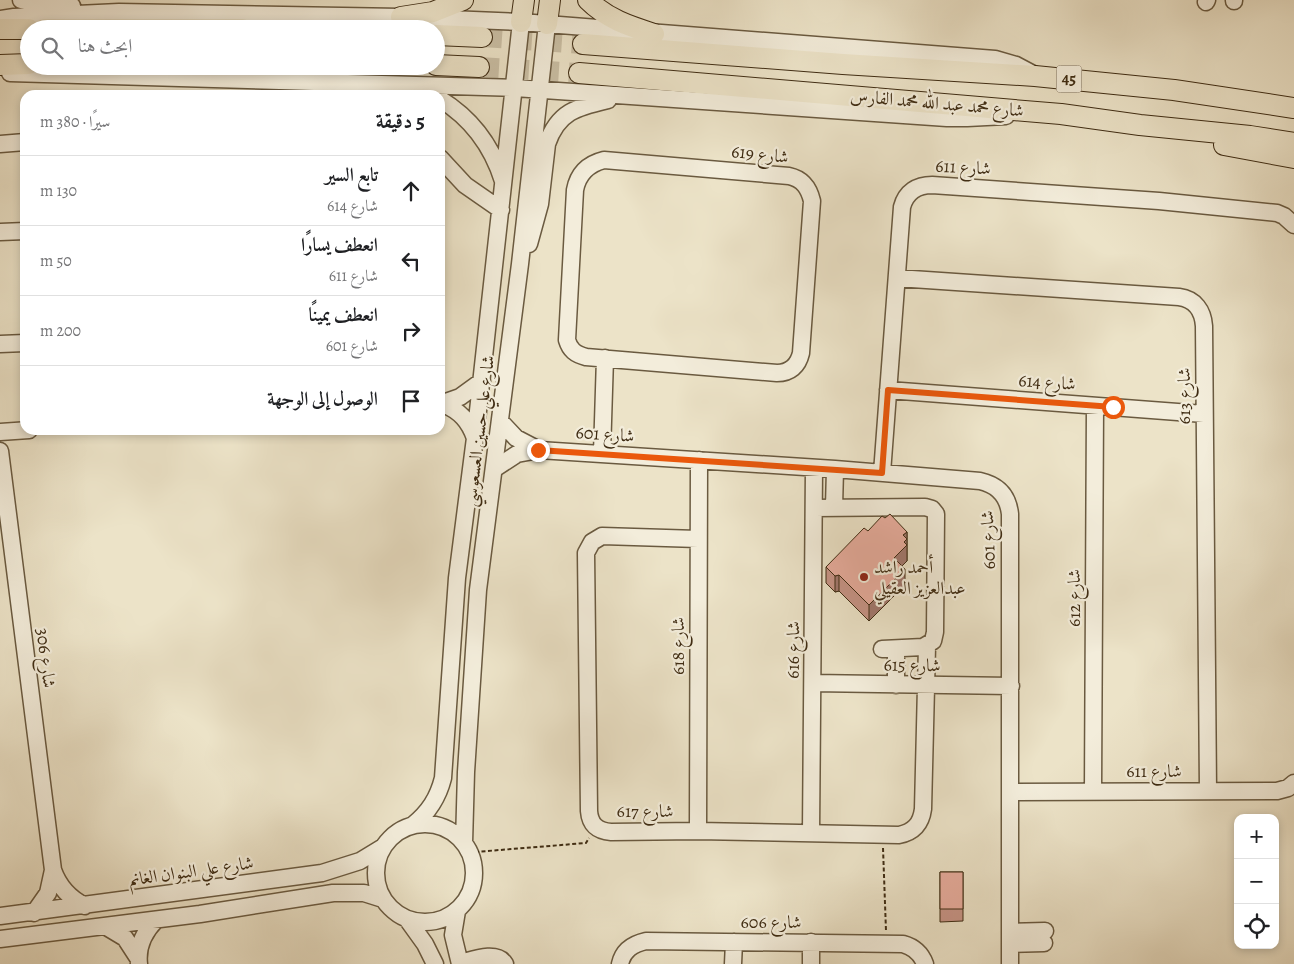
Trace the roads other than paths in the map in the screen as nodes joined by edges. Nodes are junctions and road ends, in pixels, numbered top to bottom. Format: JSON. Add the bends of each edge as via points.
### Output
{"nodes":[{"id":1,"x":21,"y":0,"type":"edge"},
{"id":2,"x":463,"y":0,"type":"edge"},
{"id":3,"x":524,"y":0,"type":"edge"},
{"id":4,"x":550,"y":0,"type":"edge"},
{"id":5,"x":588,"y":0,"type":"edge"},
{"id":6,"x":119,"y":12,"type":"junction"},
{"id":7,"x":401,"y":17,"type":"junction"},
{"id":8,"x":0,"y":19,"type":"edge"},
{"id":9,"x":521,"y":22,"type":"junction"},
{"id":10,"x":547,"y":24,"type":"junction"},
{"id":11,"x":0,"y":29,"type":"edge"},
{"id":12,"x":20,"y":29,"type":"edge"},
{"id":13,"x":654,"y":34,"type":"junction"},
{"id":14,"x":445,"y":35,"type":"edge"},
{"id":15,"x":482,"y":36,"type":"tunnel mouth"},
{"id":16,"x":583,"y":44,"type":"tunnel mouth"},
{"id":17,"x":20,"y":64,"type":"edge"},
{"id":18,"x":0,"y":65,"type":"edge"},
{"id":19,"x":445,"y":65,"type":"edge"},
{"id":20,"x":479,"y":67,"type":"tunnel mouth"},
{"id":21,"x":0,"y":72,"type":"edge"},
{"id":22,"x":20,"y":73,"type":"edge"},
{"id":23,"x":580,"y":73,"type":"tunnel mouth"},
{"id":24,"x":66,"y":75,"type":"edge"},
{"id":25,"x":1035,"y":76,"type":"junction"},
{"id":26,"x":515,"y":88,"type":"junction"},
{"id":27,"x":399,"y":90,"type":"edge"},
{"id":28,"x":445,"y":90,"type":"edge"},
{"id":29,"x":539,"y":90,"type":"junction"},
{"id":30,"x":625,"y":96,"type":"junction"},
{"id":31,"x":445,"y":103,"type":"edge"},
{"id":32,"x":1294,"y":108,"type":"edge"},
{"id":33,"x":1031,"y":112,"type":"junction"},
{"id":34,"x":1140,"y":125,"type":"junction"},
{"id":35,"x":20,"y":142,"type":"edge"},
{"id":36,"x":1294,"y":143,"type":"edge"},
{"id":37,"x":0,"y":144,"type":"edge"},
{"id":38,"x":1294,"y":158,"type":"edge"},
{"id":39,"x":445,"y":163,"type":"edge"},
{"id":40,"x":504,"y":184,"type":"junction"},
{"id":41,"x":502,"y":210,"type":"junction"},
{"id":42,"x":1294,"y":225,"type":"edge"},
{"id":43,"x":20,"y":230,"type":"edge"},
{"id":44,"x":0,"y":232,"type":"edge"},
{"id":45,"x":520,"y":264,"type":"junction"},
{"id":46,"x":897,"y":278,"type":"junction"},
{"id":47,"x":20,"y":343,"type":"edge"},
{"id":48,"x":0,"y":344,"type":"edge"},
{"id":49,"x":606,"y":358,"type":"junction"},
{"id":50,"x":482,"y":381,"type":"junction"},
{"id":51,"x":888,"y":390,"type":"junction"},
{"id":52,"x":445,"y":402,"type":"edge"},
{"id":53,"x":445,"y":405,"type":"edge"},
{"id":54,"x":1095,"y":406,"type":"junction"},
{"id":55,"x":1204,"y":414,"type":"junction"},
{"id":56,"x":500,"y":421,"type":"junction"},
{"id":57,"x":20,"y":431,"type":"edge"},
{"id":58,"x":0,"y":432,"type":"edge"},
{"id":59,"x":475,"y":438,"type":"junction"},
{"id":60,"x":538,"y":450,"type":"junction"},
{"id":61,"x":0,"y":451,"type":"edge"},
{"id":62,"x":602,"y":454,"type":"junction"},
{"id":63,"x":699,"y":460,"type":"junction"},
{"id":64,"x":814,"y":468,"type":"junction"},
{"id":65,"x":835,"y":469,"type":"junction"},
{"id":66,"x":494,"y":470,"type":"junction"},
{"id":67,"x":882,"y":473,"type":"junction"},
{"id":68,"x":3,"y":506,"type":"edge"},
{"id":69,"x":834,"y":507,"type":"junction"},
{"id":70,"x":814,"y":508,"type":"junction"},
{"id":71,"x":698,"y":539,"type":"junction"},
{"id":72,"x":927,"y":646,"type":"junction"},
{"id":73,"x":813,"y":683,"type":"junction"},
{"id":74,"x":896,"y":686,"type":"junction"},
{"id":75,"x":925,"y":686,"type":"junction"},
{"id":76,"x":1011,"y":686,"type":"junction"},
{"id":77,"x":1294,"y":783,"type":"edge"},
{"id":78,"x":1093,"y":791,"type":"junction"},
{"id":79,"x":1208,"y":791,"type":"junction"},
{"id":80,"x":1011,"y":792,"type":"junction"},
{"id":81,"x":413,"y":825,"type":"junction"},
{"id":82,"x":698,"y":831,"type":"junction"},
{"id":83,"x":811,"y":832,"type":"junction"},
{"id":84,"x":467,"y":847,"type":"junction"},
{"id":85,"x":383,"y":848,"type":"junction"},
{"id":86,"x":53,"y":870,"type":"junction"},
{"id":87,"x":383,"y":899,"type":"junction"},
{"id":88,"x":85,"y":906,"type":"junction"},
{"id":89,"x":457,"y":911,"type":"junction"},
{"id":90,"x":34,"y":912,"type":"junction"},
{"id":91,"x":0,"y":916,"type":"edge"},
{"id":92,"x":407,"y":919,"type":"junction"},
{"id":93,"x":156,"y":920,"type":"junction"},
{"id":94,"x":105,"y":926,"type":"junction"},
{"id":95,"x":1045,"y":937,"type":"dead end"},
{"id":96,"x":1010,"y":938,"type":"junction"},
{"id":97,"x":0,"y":939,"type":"edge"},
{"id":98,"x":734,"y":942,"type":"junction"},
{"id":99,"x":811,"y":942,"type":"junction"},
{"id":100,"x":138,"y":961,"type":"edge"},
{"id":101,"x":460,"y":963,"type":"edge"},
{"id":102,"x":435,"y":964,"type":"edge"},
{"id":103,"x":505,"y":964,"type":"edge"},
{"id":104,"x":620,"y":964,"type":"edge"},
{"id":105,"x":734,"y":964,"type":"edge"},
{"id":106,"x":811,"y":964,"type":"edge"},
{"id":107,"x":924,"y":964,"type":"edge"},
{"id":108,"x":1010,"y":964,"type":"edge"}],
"edges":[{"from":1,"to":6,"type":"street"},
{"from":2,"to":7,"type":"main road","via":[[433,12]]},
{"from":3,"to":9,"type":"main road"},
{"from":4,"to":10,"type":"main road"},
{"from":5,"to":13,"type":"main road","via":[[612,19]]},
{"from":6,"to":7,"type":"street"},
{"from":6,"to":8,"type":"street"},
{"from":7,"to":9,"type":"street"},
{"from":9,"to":10,"type":"street"},
{"from":9,"to":26,"type":"street","name":"شارع علي حسين العسعوسي"},
{"from":10,"to":13,"type":"street"},
{"from":10,"to":29,"type":"street","name":"شارع علي حسين العسعوسي"},
{"from":11,"to":12,"type":"main road"},
{"from":13,"to":25,"type":"street","via":[[995,59],[1016,65]]},
{"from":14,"to":15,"type":"main road"},
{"from":16,"to":25,"type":"main road","name":"شارع محمد عبد الله محمد الفارس","number":"45"},
{"from":17,"to":18,"type":"main road"},
{"from":19,"to":20,"type":"main road"},
{"from":21,"to":22,"type":"street"},
{"from":23,"to":33,"type":"main road","name":"شارع محمد عبد الله محمد الفارس","number":"45"},
{"from":24,"to":27,"type":"street"},
{"from":25,"to":32,"type":"main road","name":"شارع محمد عبد الله محمد الفارس","number":"45","via":[[1174,90]]},
{"from":26,"to":28,"type":"street"},
{"from":26,"to":29,"type":"street"},
{"from":26,"to":40,"type":"street","name":"شارع علي حسين العسعوسي"},
{"from":29,"to":30,"type":"street"},
{"from":29,"to":45,"type":"street","name":"شارع علي حسين العسعوسي"},
{"from":30,"to":33,"type":"street","via":[[947,118],[986,118]]},
{"from":30,"to":45,"type":"street","via":[[576,108],[555,126],[547,144],[543,188],[533,235]]},
{"from":31,"to":40,"type":"street","via":[[478,133],[494,157]]},
{"from":33,"to":34,"type":"main road","name":"شارع محمد عبد الله محمد الفارس","number":"45"},
{"from":34,"to":36,"type":"main road","name":"شارع محمد عبد الله محمد الفارس","number":"45"},
{"from":34,"to":38,"type":"main road"},
{"from":35,"to":37,"type":"street"},
{"from":39,"to":41,"type":"street","via":[[465,185]]},
{"from":40,"to":41,"type":"street","name":"شارع علي حسين العسعوسي"},
{"from":41,"to":50,"type":"street","name":"شارع علي حسين العسعوسي"},
{"from":42,"to":46,"type":"street","name":"شارع 611","via":[[1277,213],[1260,211],[926,185],[914,189],[904,202]]},
{"from":43,"to":44,"type":"street"},
{"from":45,"to":56,"type":"street","name":"شارع علي حسين العسعوسي"},
{"from":46,"to":51,"type":"street","name":"شارع 611"},
{"from":46,"to":55,"type":"street","name":"شارع 613","via":[[1190,300],[1198,306],[1204,321]]},
{"from":47,"to":48,"type":"street"},
{"from":49,"to":49,"type":"street","name":"شارع 619","via":[[777,373],[793,368],[801,354],[812,201],[802,182],[789,176],[611,160],[586,168],[578,178],[575,190],[567,340],[569,347],[579,355]]},
{"from":49,"to":62,"type":"street"},
{"from":50,"to":52,"type":"street","via":[[468,392]]},
{"from":50,"to":59,"type":"street","name":"شارع علي حسين العسعوسي"},
{"from":51,"to":54,"type":"street","name":"شارع 614"},
{"from":51,"to":67,"type":"street","name":"شارع 611"},
{"from":53,"to":59,"type":"street","via":[[467,420]]},
{"from":54,"to":55,"type":"street","name":"شارع 614"},
{"from":54,"to":78,"type":"street","name":"شارع 612"},
{"from":55,"to":79,"type":"street","name":"شارع 613"},
{"from":56,"to":60,"type":"street","name":"شارع 601","via":[[516,438]]},
{"from":56,"to":66,"type":"street","name":"شارع علي حسين العسعوسي"},
{"from":57,"to":58,"type":"street"},
{"from":59,"to":81,"type":"street","name":"شارع علي حسين العسعوسي","via":[[457,578],[443,778],[432,805]]},
{"from":60,"to":62,"type":"street","name":"شارع 601"},
{"from":60,"to":66,"type":"street","name":"شارع 601","via":[[517,454]]},
{"from":61,"to":68,"type":"street","name":"شارع 306"},
{"from":62,"to":63,"type":"street","name":"شارع 601"},
{"from":63,"to":64,"type":"street","name":"شارع 601"},
{"from":63,"to":71,"type":"street","name":"شارع 618"},
{"from":64,"to":65,"type":"street","name":"شارع 601"},
{"from":64,"to":70,"type":"street","name":"شارع 616"},
{"from":65,"to":67,"type":"street","name":"شارع 601"},
{"from":65,"to":69,"type":"street"},
{"from":66,"to":84,"type":"street","name":"شارع علي حسين العسعوسي","via":[[478,590],[465,780]]},
{"from":67,"to":76,"type":"street","name":"شارع 601","via":[[980,481],[997,488],[1005,497],[1010,514]]},
{"from":68,"to":86,"type":"street","name":"شارع 306"},
{"from":69,"to":70,"type":"street"},
{"from":69,"to":72,"type":"street","name":"شارع 617","via":[[925,507],[934,511],[935,632]]},
{"from":70,"to":73,"type":"street","name":"شارع 616"},
{"from":71,"to":82,"type":"street","name":"شارع 618"},
{"from":71,"to":82,"type":"street","name":"شارع 617","via":[[602,536],[592,542],[586,552],[589,811],[592,822],[600,830],[611,832]]},
{"from":72,"to":74,"type":"street","via":[[889,649]]},
{"from":72,"to":75,"type":"street","name":"شارع 617"},
{"from":73,"to":74,"type":"street","name":"شارع 615"},
{"from":73,"to":83,"type":"street","name":"شارع 616"},
{"from":74,"to":75,"type":"street","name":"شارع 615"},
{"from":75,"to":76,"type":"street","name":"شارع 615"},
{"from":75,"to":83,"type":"street","name":"شارع 617","via":[[922,817],[919,824],[906,833],[882,835]]},
{"from":76,"to":80,"type":"street","name":"شارع 601"},
{"from":77,"to":79,"type":"street","name":"شارع 611","via":[[1277,791]]},
{"from":78,"to":79,"type":"street","name":"شارع 611"},
{"from":78,"to":80,"type":"street","name":"شارع 611"},
{"from":80,"to":96,"type":"street","name":"شارع 601"},
{"from":81,"to":84,"type":"street","via":[[425,823],[447,828]]},
{"from":81,"to":85,"type":"street","via":[[396,833]]},
{"from":82,"to":83,"type":"street","name":"شارع 617"},
{"from":84,"to":89,"type":"street","via":[[473,862],[473,884],[470,894]]},
{"from":85,"to":87,"type":"street","via":[[376,868]]},
{"from":85,"to":88,"type":"street","name":"شارع علي البنوان الغانم","via":[[322,873]]},
{"from":86,"to":88,"type":"street","name":"شارع 306","via":[[65,891]]},
{"from":86,"to":90,"type":"street","name":"شارع 306","via":[[48,893]]},
{"from":87,"to":92,"type":"street"},
{"from":87,"to":93,"type":"street","via":[[364,893],[343,892]]},
{"from":88,"to":90,"type":"street","name":"شارع علي البنوان الغانم"},
{"from":89,"to":92,"type":"street","via":[[444,919],[428,922]]},
{"from":89,"to":101,"type":"street","via":[[453,935]]},
{"from":90,"to":91,"type":"street","name":"شارع علي البنوان الغانم"},
{"from":92,"to":102,"type":"street"},
{"from":93,"to":94,"type":"street"},
{"from":93,"to":100,"type":"street","via":[[143,937]]},
{"from":94,"to":97,"type":"street"},
{"from":94,"to":100,"type":"street","via":[[125,938]]},
{"from":95,"to":96,"type":"street"},
{"from":96,"to":108,"type":"street","name":"شارع 601"},
{"from":98,"to":99,"type":"street","name":"شارع 606"},
{"from":98,"to":104,"type":"street","name":"شارع 606","via":[[646,941],[625,952]]},
{"from":98,"to":105,"type":"street"},
{"from":99,"to":106,"type":"street"},
{"from":99,"to":107,"type":"street","name":"شارع 606","via":[[909,946],[920,953]]},
{"from":101,"to":103,"type":"street","via":[[495,956]]}]}
